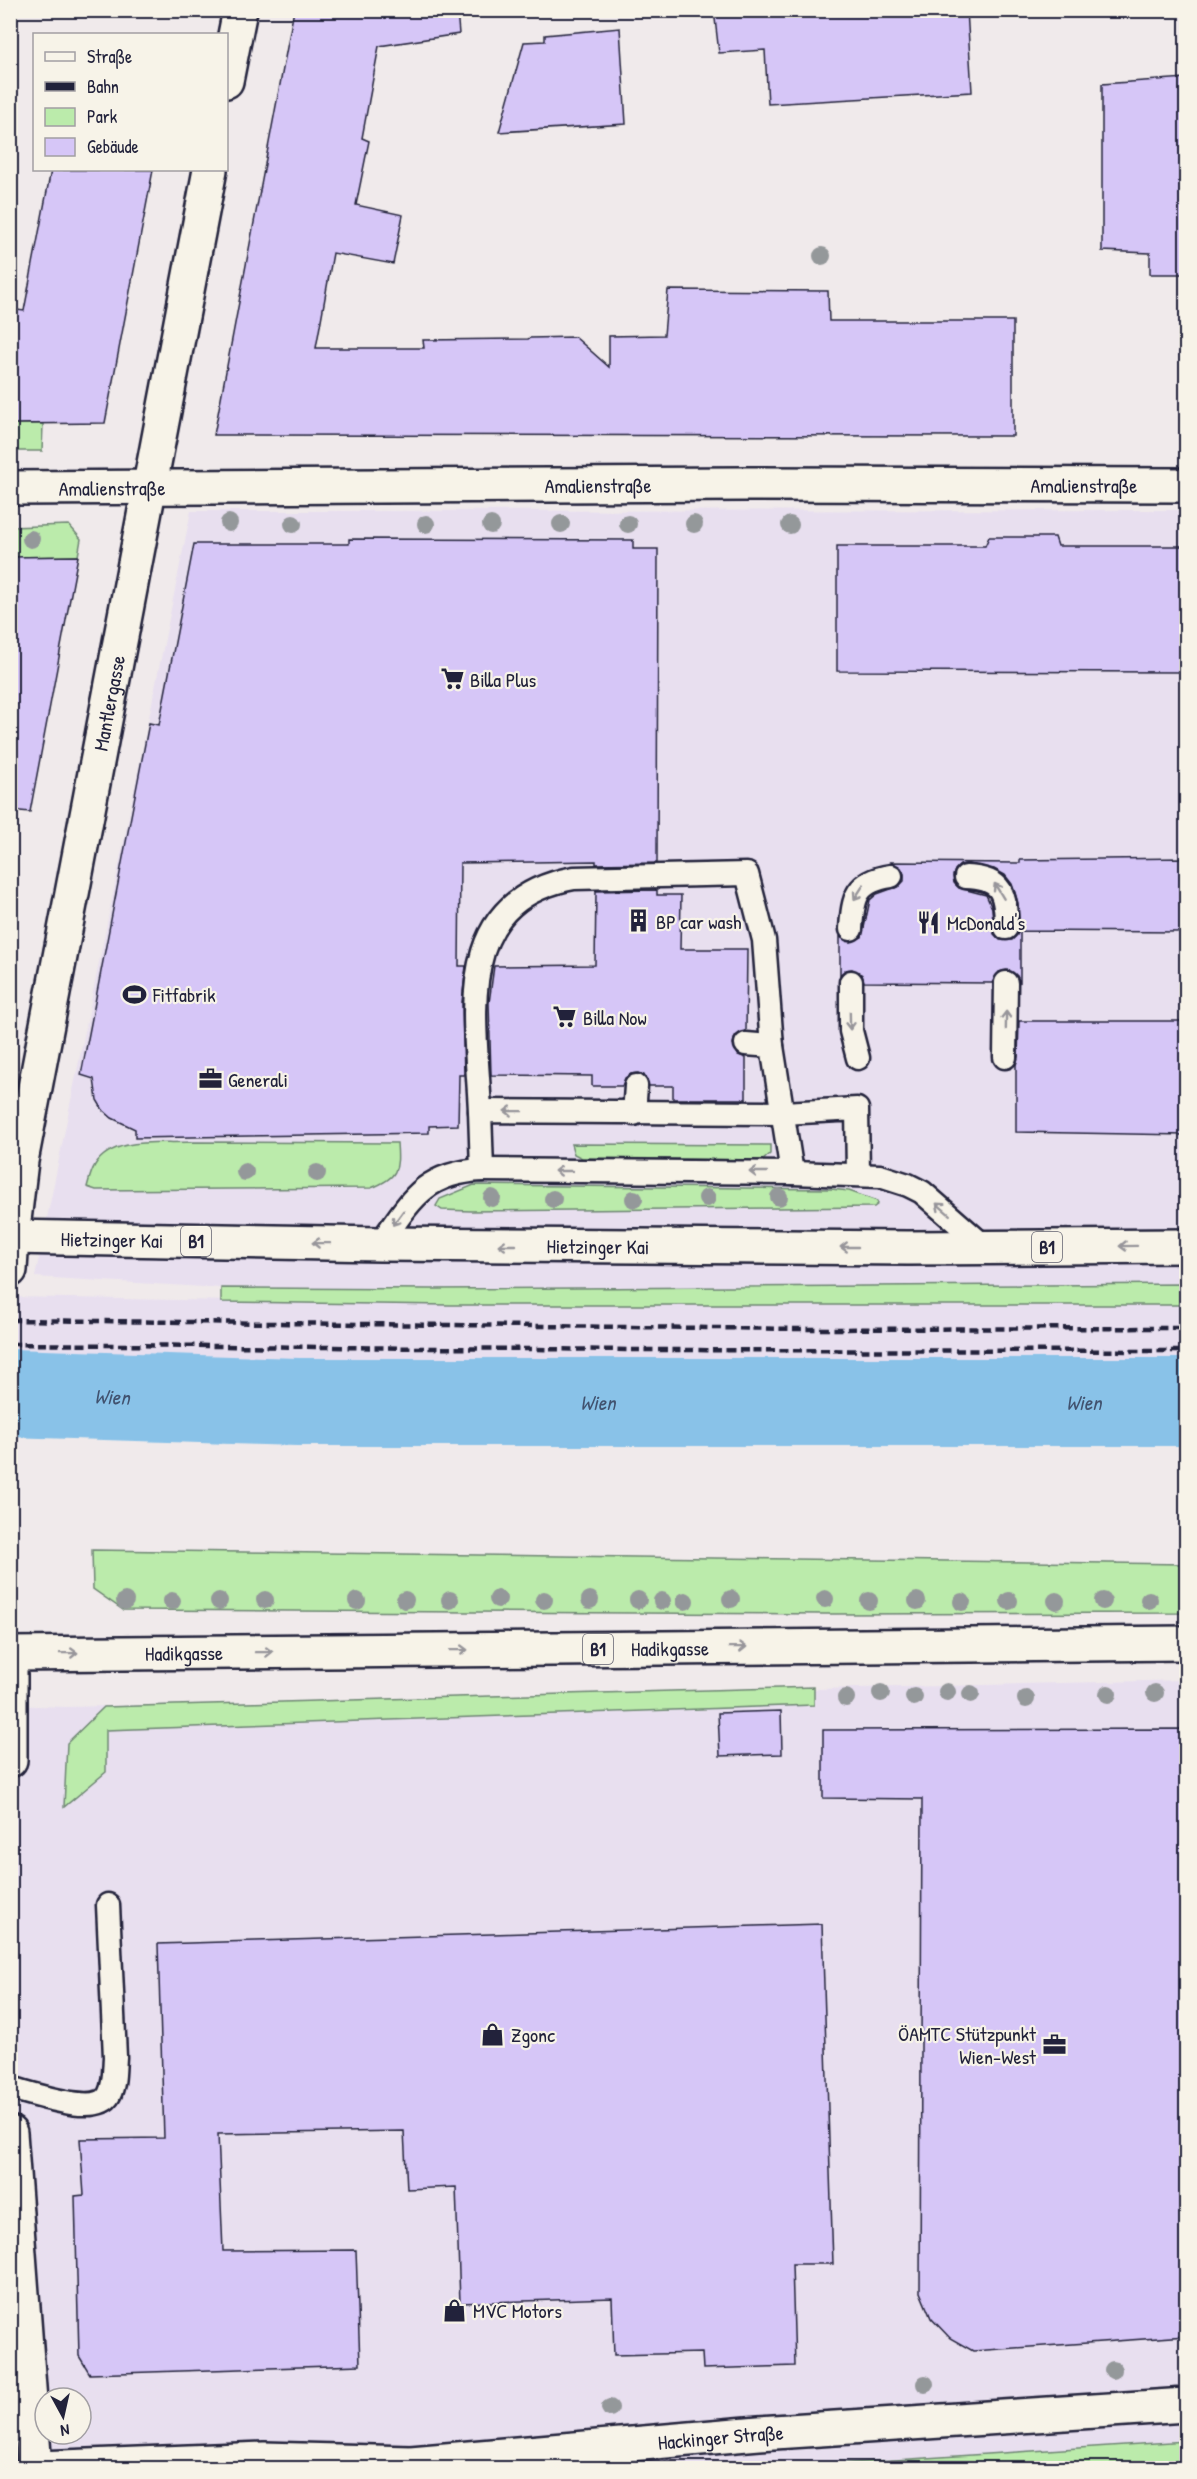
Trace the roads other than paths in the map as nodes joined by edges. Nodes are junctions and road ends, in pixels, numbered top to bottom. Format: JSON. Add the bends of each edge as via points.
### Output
{"nodes":[{"id":1,"x":240,"y":10,"type":"edge"},
{"id":2,"x":228,"y":71,"type":"edge"},
{"id":3,"x":210,"y":171,"type":"edge"},
{"id":4,"x":1186,"y":485,"type":"edge"},
{"id":5,"x":10,"y":488,"type":"edge"},
{"id":6,"x":150,"y":488,"type":"junction"},
{"id":7,"x":891,"y":876,"type":"dead end"},
{"id":8,"x":966,"y":877,"type":"dead end"},
{"id":9,"x":1006,"y":928,"type":"dead end"},
{"id":10,"x":851,"y":929,"type":"dead end"},
{"id":11,"x":851,"y":982,"type":"dead end"},
{"id":12,"x":1006,"y":983,"type":"dead end"},
{"id":13,"x":746,"y":1044,"type":"dead end"},
{"id":14,"x":772,"y":1046,"type":"junction"},
{"id":15,"x":1005,"y":1057,"type":"dead end"},
{"id":16,"x":858,"y":1058,"type":"dead end"},
{"id":17,"x":636,"y":1086,"type":"dead end"},
{"id":18,"x":480,"y":1111,"type":"junction"},
{"id":19,"x":783,"y":1113,"type":"junction"},
{"id":20,"x":634,"y":1114,"type":"junction"},
{"id":21,"x":482,"y":1170,"type":"junction"},
{"id":22,"x":792,"y":1173,"type":"junction"},
{"id":23,"x":858,"y":1174,"type":"junction"},
{"id":24,"x":11,"y":1237,"type":"edge"},
{"id":25,"x":380,"y":1244,"type":"junction"},
{"id":26,"x":1186,"y":1245,"type":"edge"},
{"id":27,"x":986,"y":1248,"type":"junction"},
{"id":28,"x":10,"y":1270,"type":"edge"},
{"id":29,"x":1186,"y":1643,"type":"edge"},
{"id":30,"x":10,"y":1655,"type":"edge"},
{"id":31,"x":10,"y":1760,"type":"edge"},
{"id":32,"x":108,"y":1905,"type":"dead end"},
{"id":33,"x":10,"y":2088,"type":"edge"},
{"id":34,"x":10,"y":2133,"type":"edge"},
{"id":35,"x":1186,"y":2405,"type":"edge"},
{"id":36,"x":37,"y":2469,"type":"edge"}],
"edges":[{"from":1,"to":2,"type":"street"},
{"from":3,"to":6,"type":"street","name":"Mantlergasse"},
{"from":4,"to":6,"type":"street","name":"Amalienstraße","via":[[746,483]]},
{"from":5,"to":6,"type":"street","name":"Amalienstraße"},
{"from":6,"to":24,"type":"street","name":"Mantlergasse","via":[[24,1150]]},
{"from":7,"to":10,"type":"lane","one_way":true,"via":[[866,882],[859,890]]},
{"from":9,"to":8,"type":"lane","one_way":true,"via":[[1005,901],[996,883]]},
{"from":11,"to":16,"type":"lane","one_way":true,"via":[[850,1031]]},
{"from":15,"to":12,"type":"lane","one_way":true},
{"from":13,"to":14,"type":"lane"},
{"from":14,"to":18,"type":"lane","via":[[764,940],[747,874],[574,878],[555,882],[520,900],[503,914],[491,928],[478,962]]},
{"from":14,"to":19,"type":"lane"},
{"from":17,"to":20,"type":"lane"},
{"from":20,"to":18,"type":"lane","one_way":true},
{"from":18,"to":21,"type":"lane"},
{"from":19,"to":20,"type":"lane"},
{"from":19,"to":22,"type":"lane"},
{"from":19,"to":23,"type":"lane","via":[[857,1109]]},
{"from":22,"to":21,"type":"lane","one_way":true},
{"from":21,"to":25,"type":"lane","one_way":true,"via":[[447,1174],[425,1186]]},
{"from":22,"to":23,"type":"lane"},
{"from":27,"to":23,"type":"lane","one_way":true,"via":[[922,1192],[880,1176]]},
{"from":25,"to":24,"type":"street","name":"Hietzinger Kai","number":"B1","one_way":true},
{"from":24,"to":28,"type":"street","name":"Mantlergasse"},
{"from":27,"to":25,"type":"street","name":"Hietzinger Kai","number":"B1","one_way":true},
{"from":26,"to":27,"type":"street","name":"Hietzinger Kai","number":"B1","one_way":true},
{"from":30,"to":29,"type":"street","name":"Hadikgasse","number":"B1","one_way":true},
{"from":30,"to":31,"type":"street"},
{"from":32,"to":33,"type":"lane","via":[[115,2057],[109,2095],[101,2103],[88,2105]]},
{"from":34,"to":36,"type":"street"},
{"from":35,"to":36,"type":"street","name":"Hackinger Straße","via":[[759,2433],[411,2463],[264,2459]]}]}
